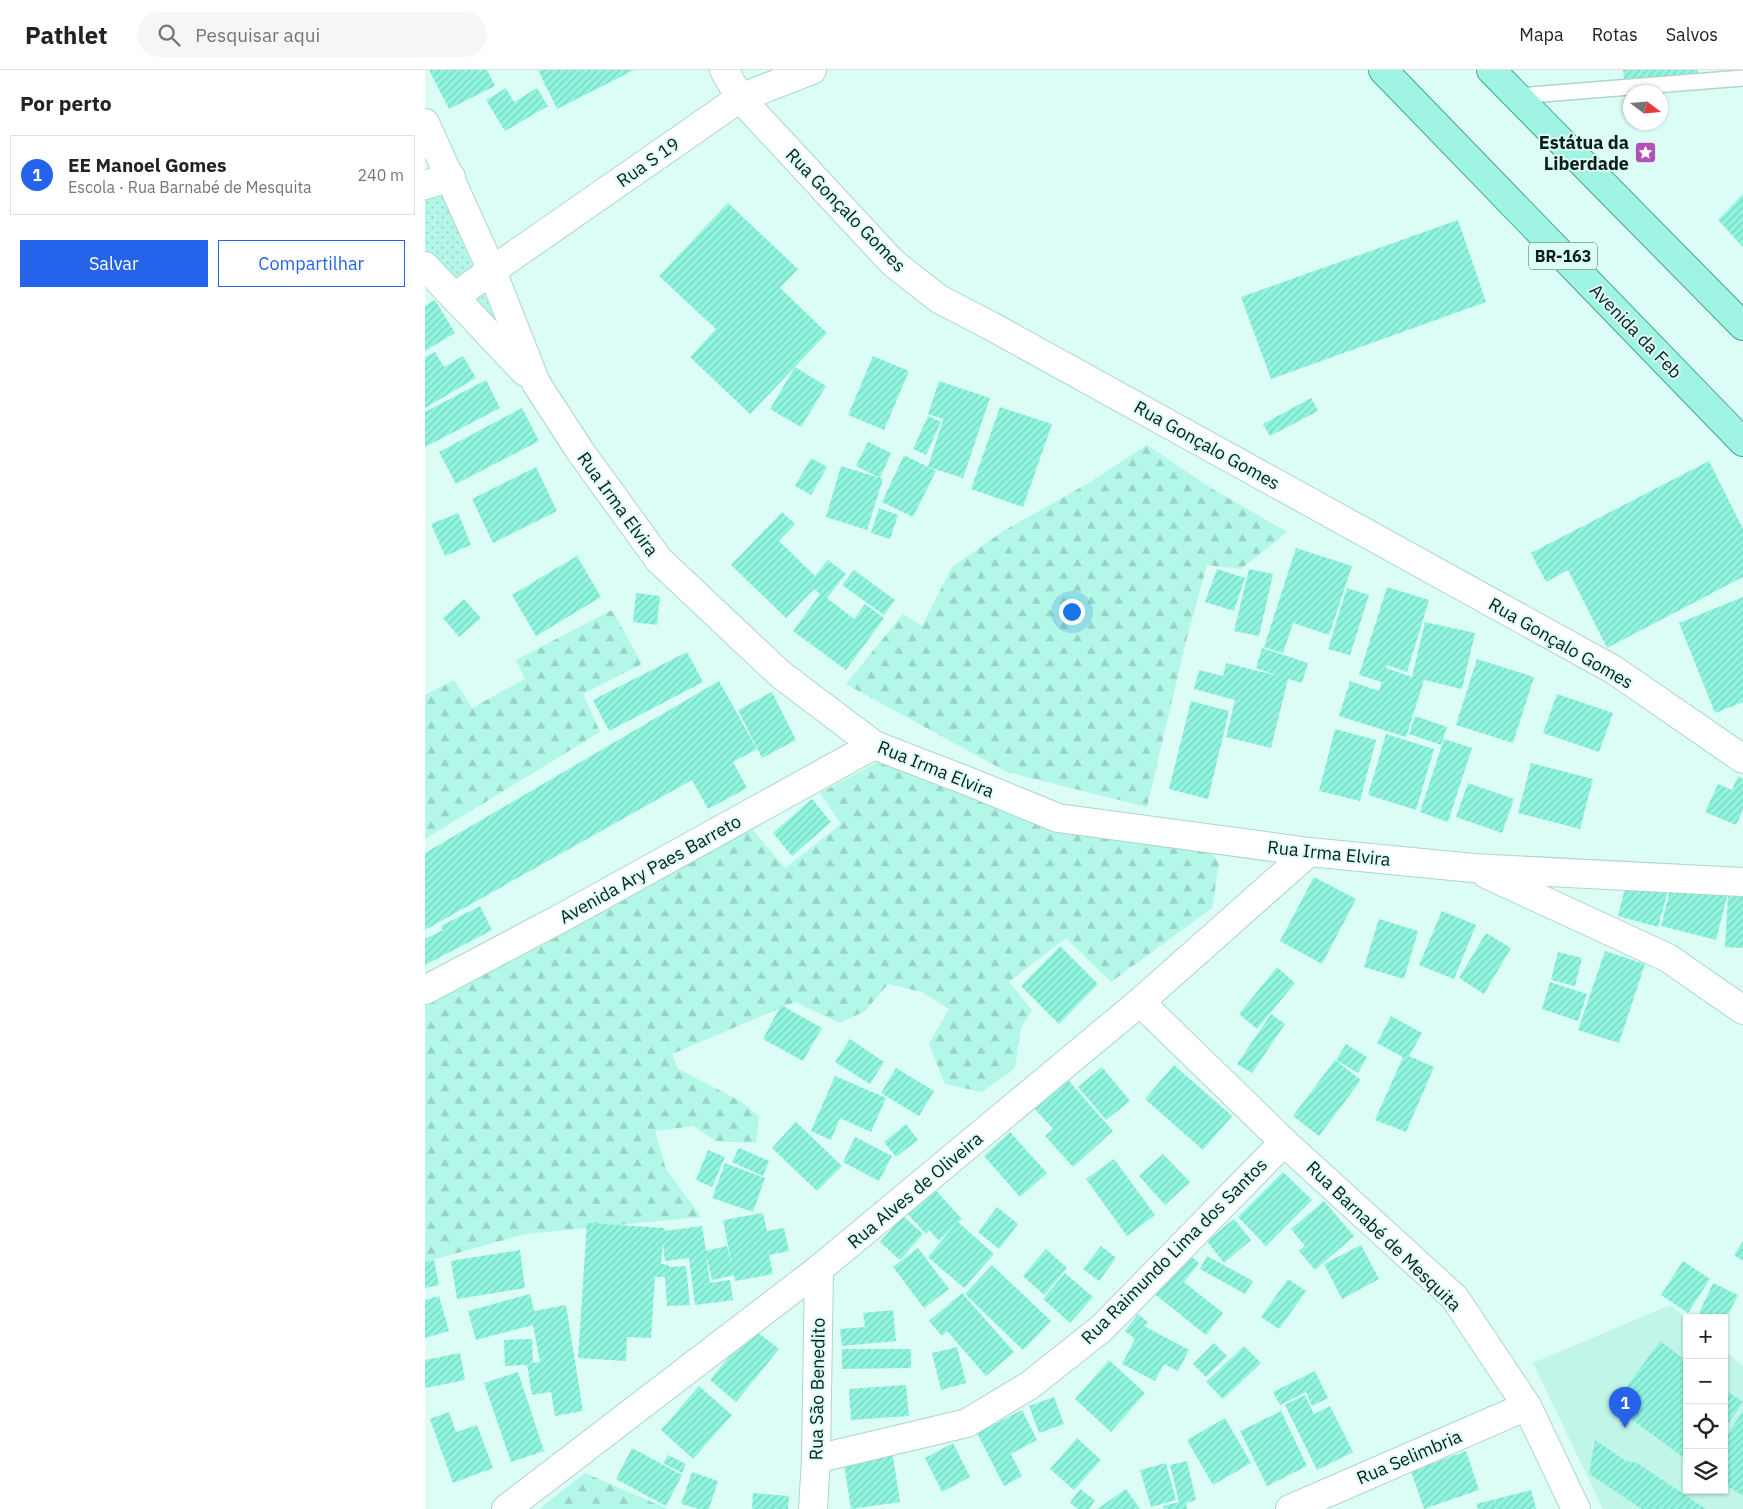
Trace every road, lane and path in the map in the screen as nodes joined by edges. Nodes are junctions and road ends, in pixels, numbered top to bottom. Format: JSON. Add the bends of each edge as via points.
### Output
{"nodes":[{"id":1,"x":724,"y":70,"type":"edge"},
{"id":2,"x":812,"y":70,"type":"edge"},
{"id":3,"x":1383,"y":70,"type":"edge"},
{"id":4,"x":1491,"y":70,"type":"edge"},
{"id":5,"x":1743,"y":78,"type":"edge"},
{"id":6,"x":1517,"y":96,"type":"junction"},
{"id":7,"x":740,"y":98,"type":"junction"},
{"id":8,"x":425,"y":122,"type":"edge"},
{"id":9,"x":451,"y":177,"type":"junction"},
{"id":10,"x":425,"y":184,"type":"edge"},
{"id":11,"x":425,"y":266,"type":"edge"},
{"id":12,"x":492,"y":271,"type":"junction"},
{"id":13,"x":454,"y":297,"type":"junction"},
{"id":14,"x":1743,"y":326,"type":"edge"},
{"id":15,"x":536,"y":384,"type":"junction"},
{"id":16,"x":1743,"y":442,"type":"edge"},
{"id":17,"x":873,"y":745,"type":"junction"},
{"id":18,"x":1743,"y":759,"type":"edge"},
{"id":19,"x":1309,"y":852,"type":"junction"},
{"id":20,"x":1473,"y":868,"type":"junction"},
{"id":21,"x":1743,"y":882,"type":"edge"},
{"id":22,"x":425,"y":990,"type":"edge"},
{"id":23,"x":1140,"y":1002,"type":"junction"},
{"id":24,"x":1743,"y":1010,"type":"edge"},
{"id":25,"x":1284,"y":1142,"type":"junction"},
{"id":26,"x":819,"y":1269,"type":"junction"},
{"id":27,"x":1527,"y":1406,"type":"junction"},
{"id":28,"x":816,"y":1459,"type":"junction"},
{"id":29,"x":506,"y":1509,"type":"edge"},
{"id":30,"x":813,"y":1509,"type":"edge"},
{"id":31,"x":1290,"y":1509,"type":"edge"},
{"id":32,"x":1576,"y":1509,"type":"edge"}],
"edges":[{"from":1,"to":7,"type":"street","name":"Rua Gonçalo Gomes"},
{"from":2,"to":7,"type":"street","name":"Rua S 19"},
{"from":3,"to":16,"type":"main road","name":"Avenida da Feb","number":"BR-163"},
{"from":4,"to":6,"type":"main road"},
{"from":5,"to":6,"type":"lane"},
{"from":6,"to":14,"type":"main road"},
{"from":7,"to":12,"type":"street","name":"Rua S 19"},
{"from":7,"to":18,"type":"street","name":"Rua Gonçalo Gomes","via":[[893,263],[939,299],[1614,670]]},
{"from":8,"to":9,"type":"street","name":"Rua Irma Elvira"},
{"from":9,"to":10,"type":"street"},
{"from":9,"to":12,"type":"street","name":"Rua Irma Elvira"},
{"from":11,"to":13,"type":"street"},
{"from":12,"to":13,"type":"street","name":"Rua S 19"},
{"from":12,"to":15,"type":"street","name":"Rua Irma Elvira"},
{"from":13,"to":15,"type":"street"},
{"from":15,"to":17,"type":"street","name":"Rua Irma Elvira","via":[[659,560],[780,674]]},
{"from":17,"to":19,"type":"street","name":"Rua Irma Elvira","via":[[1058,818]]},
{"from":17,"to":22,"type":"street","name":"Avenida Ary Paes Barreto"},
{"from":19,"to":20,"type":"street","name":"Rua Irma Elvira"},
{"from":19,"to":23,"type":"street","name":"Rua Alves de Oliveira"},
{"from":20,"to":21,"type":"street","name":"Rua Irma Elvira"},
{"from":20,"to":24,"type":"street","via":[[1668,958]]},
{"from":23,"to":25,"type":"street","name":"Rua Barnabé de Mesquita"},
{"from":23,"to":26,"type":"street","name":"Rua Alves de Oliveira"},
{"from":25,"to":27,"type":"street","name":"Rua Barnabé de Mesquita","via":[[1455,1298]]},
{"from":25,"to":28,"type":"street","name":"Rua Raimundo Lima dos Santos","via":[[1102,1328],[1030,1384],[967,1423]]},
{"from":26,"to":28,"type":"street","name":"Rua São Benedito"},
{"from":26,"to":29,"type":"street","name":"Rua Alves de Oliveira"},
{"from":27,"to":31,"type":"street","name":"Rua Selimbria"},
{"from":27,"to":32,"type":"street","name":"Rua Barnabé de Mesquita"},
{"from":28,"to":30,"type":"street","name":"Rua São Benedito"}]}
